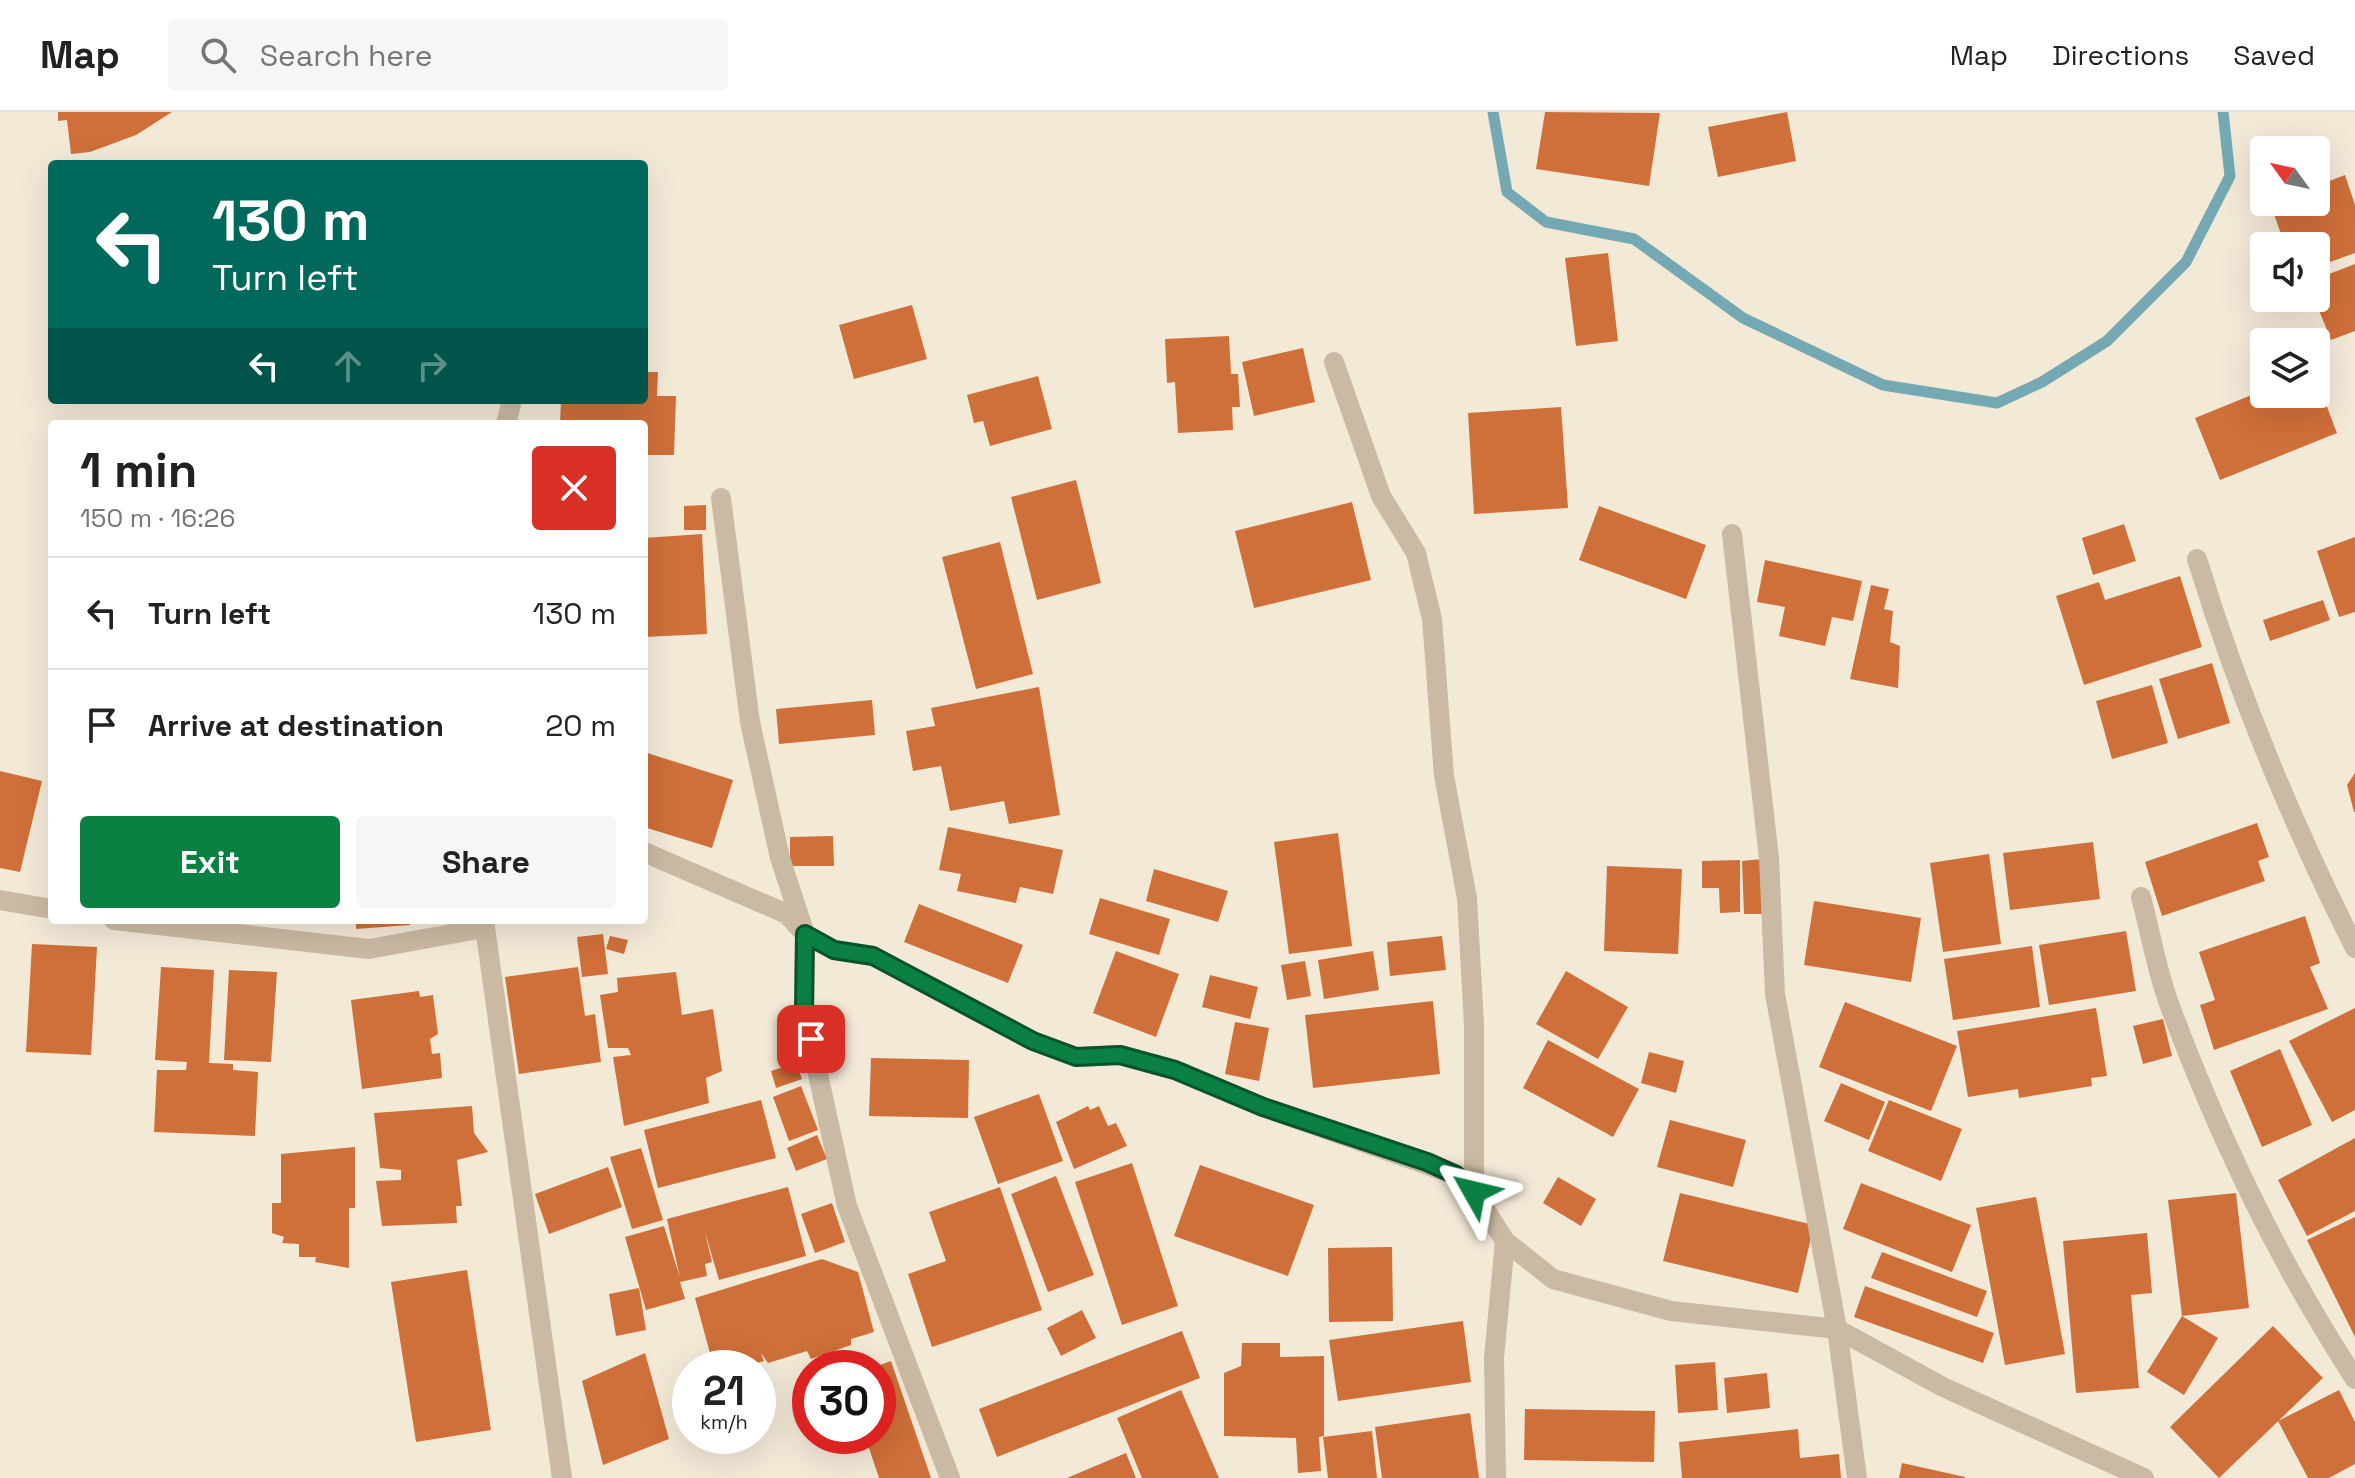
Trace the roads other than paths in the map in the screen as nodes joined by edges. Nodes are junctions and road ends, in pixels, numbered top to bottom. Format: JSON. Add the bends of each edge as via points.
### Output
{"nodes":[{"id":1,"x":1334,"y":362,"type":"dead end"},
{"id":2,"x":721,"y":498,"type":"dead end"},
{"id":3,"x":1732,"y":534,"type":"dead end"},
{"id":4,"x":2197,"y":559,"type":"dead end"},
{"id":5,"x":648,"y":854,"type":"edge"},
{"id":6,"x":2141,"y":897,"type":"dead end"},
{"id":7,"x":0,"y":900,"type":"edge"},
{"id":8,"x":48,"y":908,"type":"edge"},
{"id":9,"x":149,"y":924,"type":"edge"},
{"id":10,"x":484,"y":924,"type":"edge"},
{"id":11,"x":805,"y":934,"type":"junction"},
{"id":12,"x":2355,"y":948,"type":"edge"},
{"id":13,"x":1474,"y":1192,"type":"junction"},
{"id":14,"x":1505,"y":1241,"type":"junction"},
{"id":15,"x":1837,"y":1329,"type":"junction"},
{"id":16,"x":2355,"y":1379,"type":"edge"},
{"id":17,"x":562,"y":1478,"type":"edge"},
{"id":18,"x":950,"y":1478,"type":"edge"},
{"id":19,"x":1496,"y":1478,"type":"edge"},
{"id":20,"x":1857,"y":1478,"type":"edge"},
{"id":21,"x":2144,"y":1478,"type":"edge"}],
"edges":[{"from":1,"to":13,"type":"street","via":[[1381,496],[1416,553],[1432,619],[1444,776],[1467,898]]},
{"from":2,"to":11,"type":"street","via":[[750,722],[780,858]]},
{"from":3,"to":15,"type":"street","via":[[1769,858],[1775,994]]},
{"from":4,"to":12,"type":"street","via":[[2229,664],[2313,864]]},
{"from":5,"to":11,"type":"street","via":[[787,914]]},
{"from":6,"to":16,"type":"street","via":[[2170,1006],[2218,1120],[2267,1230]]},
{"from":7,"to":8,"type":"street"},
{"from":9,"to":10,"type":"street","via":[[369,949]]},
{"from":10,"to":17,"type":"street"},
{"from":11,"to":13,"type":"street","via":[[834,950],[873,956],[1033,1041],[1076,1057],[1120,1055],[1175,1070],[1263,1107],[1427,1162],[1456,1175]]},
{"from":11,"to":18,"type":"street","via":[[804,1011],[847,1206]]},
{"from":13,"to":14,"type":"street"},
{"from":14,"to":15,"type":"street","via":[[1553,1279],[1671,1311]]},
{"from":14,"to":19,"type":"street","via":[[1494,1358]]},
{"from":15,"to":20,"type":"street"},
{"from":15,"to":21,"type":"street","via":[[1943,1387]]}]}
